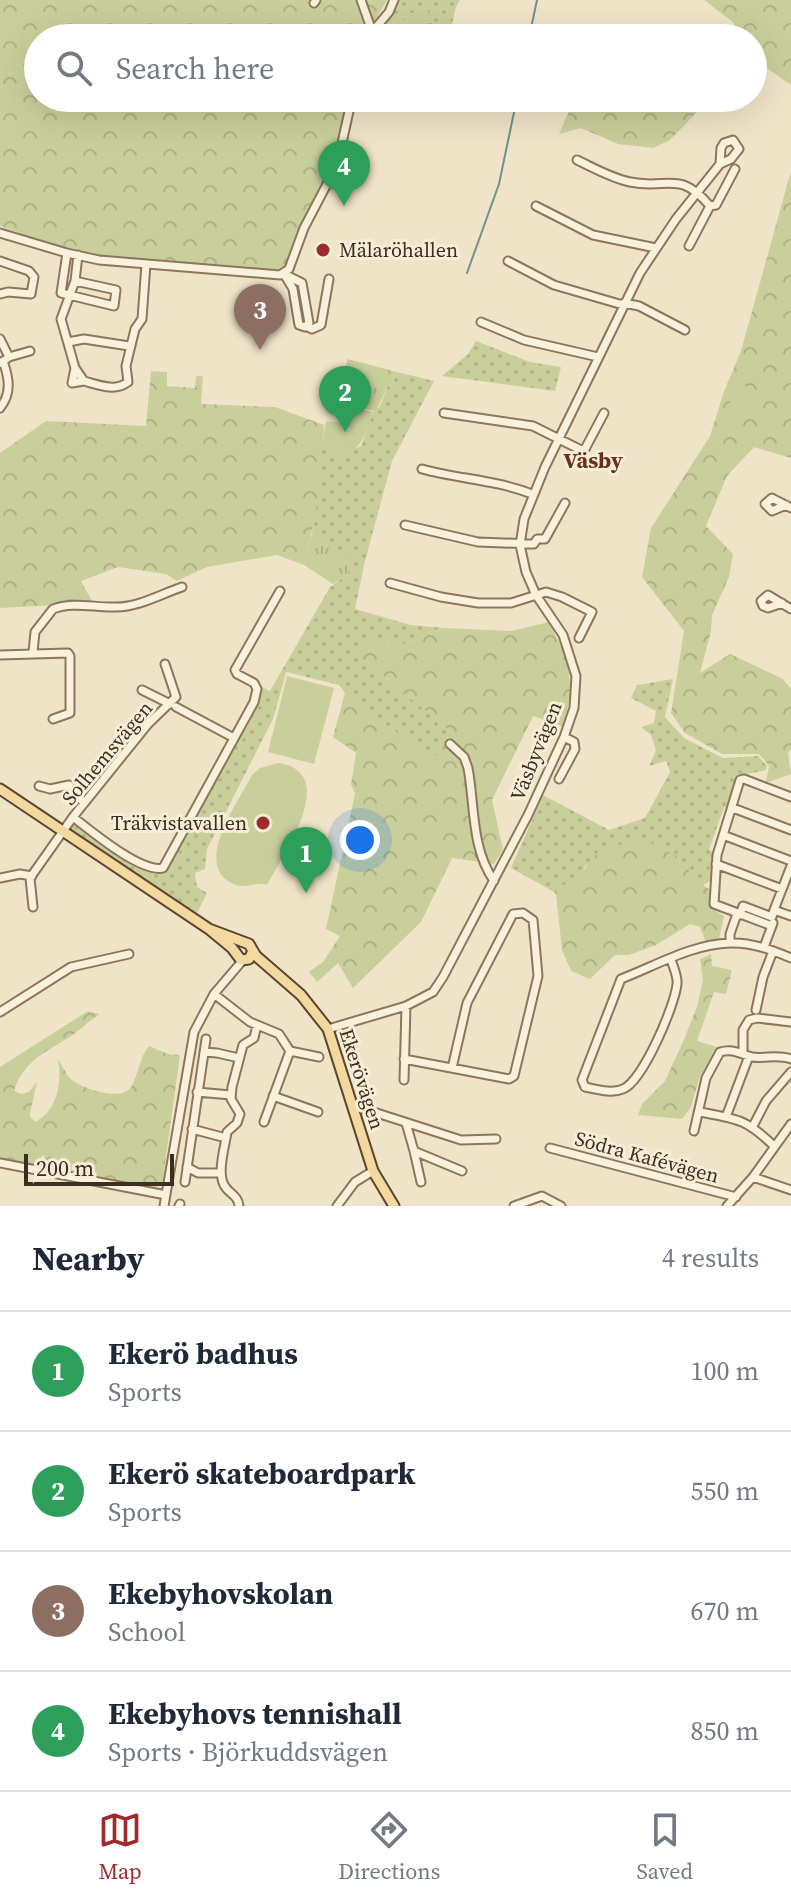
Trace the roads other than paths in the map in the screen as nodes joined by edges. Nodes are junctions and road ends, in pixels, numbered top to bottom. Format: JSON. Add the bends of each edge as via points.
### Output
{"nodes":[{"id":1,"x":361,"y":0,"type":"edge"},
{"id":2,"x":394,"y":0,"type":"edge"},
{"id":3,"x":367,"y":24,"type":"edge"},
{"id":4,"x":379,"y":24,"type":"edge"},
{"id":5,"x":349,"y":112,"type":"edge"},
{"id":6,"x":577,"y":160,"type":"dead end"},
{"id":7,"x":720,"y":164,"type":"dead end"},
{"id":8,"x":735,"y":169,"type":"dead end"},
{"id":9,"x":698,"y":192,"type":"junction"},
{"id":10,"x":536,"y":206,"type":"dead end"},
{"id":11,"x":710,"y":206,"type":"junction"},
{"id":12,"x":0,"y":233,"type":"edge"},
{"id":13,"x":689,"y":246,"type":"dead end"},
{"id":14,"x":656,"y":248,"type":"junction"},
{"id":15,"x":67,"y":253,"type":"junction"},
{"id":16,"x":78,"y":255,"type":"junction"},
{"id":17,"x":0,"y":261,"type":"edge"},
{"id":18,"x":508,"y":261,"type":"dead end"},
{"id":19,"x":146,"y":264,"type":"junction"},
{"id":20,"x":284,"y":274,"type":"junction"},
{"id":21,"x":329,"y":279,"type":"dead end"},
{"id":22,"x":75,"y":281,"type":"junction"},
{"id":23,"x":0,"y":294,"type":"edge"},
{"id":24,"x":71,"y":296,"type":"junction"},
{"id":25,"x":624,"y":304,"type":"junction"},
{"id":26,"x":481,"y":322,"type":"dead end"},
{"id":27,"x":306,"y":326,"type":"junction"},
{"id":28,"x":685,"y":330,"type":"dead end"},
{"id":29,"x":0,"y":339,"type":"edge"},
{"id":30,"x":68,"y":342,"type":"junction"},
{"id":31,"x":129,"y":346,"type":"junction"},
{"id":32,"x":30,"y":351,"type":"dead end"},
{"id":33,"x":598,"y":357,"type":"junction"},
{"id":34,"x":4,"y":361,"type":"edge"},
{"id":35,"x":0,"y":408,"type":"edge"},
{"id":36,"x":444,"y":413,"type":"dead end"},
{"id":37,"x":604,"y":413,"type":"dead end"},
{"id":38,"x":559,"y":439,"type":"junction"},
{"id":39,"x":422,"y":469,"type":"dead end"},
{"id":40,"x":532,"y":494,"type":"junction"},
{"id":41,"x":565,"y":503,"type":"dead end"},
{"id":42,"x":405,"y":525,"type":"dead end"},
{"id":43,"x":520,"y":545,"type":"junction"},
{"id":44,"x":390,"y":583,"type":"dead end"},
{"id":45,"x":182,"y":587,"type":"dead end"},
{"id":46,"x":280,"y":591,"type":"dead end"},
{"id":47,"x":536,"y":595,"type":"junction"},
{"id":48,"x":782,"y":603,"type":"dead end"},
{"id":49,"x":791,"y":609,"type":"edge"},
{"id":50,"x":579,"y":638,"type":"dead end"},
{"id":51,"x":33,"y":652,"type":"junction"},
{"id":52,"x":0,"y":655,"type":"edge"},
{"id":53,"x":165,"y":664,"type":"dead end"},
{"id":54,"x":142,"y":690,"type":"dead end"},
{"id":55,"x":173,"y":706,"type":"junction"},
{"id":56,"x":53,"y":719,"type":"dead end"},
{"id":57,"x":564,"y":737,"type":"junction"},
{"id":58,"x":234,"y":738,"type":"junction"},
{"id":59,"x":450,"y":744,"type":"dead end"},
{"id":60,"x":559,"y":779,"type":"dead end"},
{"id":61,"x":39,"y":786,"type":"dead end"},
{"id":62,"x":0,"y":789,"type":"edge"},
{"id":63,"x":791,"y":797,"type":"edge"},
{"id":64,"x":84,"y":803,"type":"junction"},
{"id":65,"x":733,"y":808,"type":"junction"},
{"id":66,"x":73,"y":817,"type":"junction"},
{"id":67,"x":791,"y":830,"type":"edge"},
{"id":68,"x":63,"y":831,"type":"junction"},
{"id":69,"x":723,"y":835,"type":"junction"},
{"id":70,"x":716,"y":864,"type":"junction"},
{"id":71,"x":791,"y":867,"type":"edge"},
{"id":72,"x":32,"y":876,"type":"junction"},
{"id":73,"x":0,"y":878,"type":"edge"},
{"id":74,"x":494,"y":881,"type":"junction"},
{"id":75,"x":786,"y":885,"type":"edge"},
{"id":76,"x":33,"y":907,"type":"dead end"},
{"id":77,"x":776,"y":910,"type":"junction"},
{"id":78,"x":738,"y":915,"type":"junction"},
{"id":79,"x":791,"y":916,"type":"edge"},
{"id":80,"x":772,"y":926,"type":"junction"},
{"id":81,"x":209,"y":929,"type":"junction"},
{"id":82,"x":730,"y":943,"type":"junction"},
{"id":83,"x":764,"y":947,"type":"junction"},
{"id":84,"x":773,"y":951,"type":"junction"},
{"id":85,"x":129,"y":954,"type":"dead end"},
{"id":86,"x":243,"y":956,"type":"junction"},
{"id":87,"x":791,"y":958,"type":"edge"},
{"id":88,"x":671,"y":959,"type":"junction"},
{"id":89,"x":214,"y":994,"type":"junction"},
{"id":90,"x":406,"y":1006,"type":"junction"},
{"id":91,"x":756,"y":1010,"type":"dead end"},
{"id":92,"x":0,"y":1012,"type":"edge"},
{"id":93,"x":791,"y":1022,"type":"edge"},
{"id":94,"x":257,"y":1025,"type":"junction"},
{"id":95,"x":328,"y":1029,"type":"junction"},
{"id":96,"x":206,"y":1039,"type":"dead end"},
{"id":97,"x":290,"y":1051,"type":"junction"},
{"id":98,"x":204,"y":1052,"type":"junction"},
{"id":99,"x":746,"y":1054,"type":"junction"},
{"id":100,"x":319,"y":1057,"type":"dead end"},
{"id":101,"x":239,"y":1058,"type":"junction"},
{"id":102,"x":404,"y":1059,"type":"junction"},
{"id":103,"x":791,"y":1059,"type":"edge"},
{"id":104,"x":452,"y":1068,"type":"junction"},
{"id":105,"x":791,"y":1072,"type":"edge"},
{"id":106,"x":404,"y":1080,"type":"dead end"},
{"id":107,"x":197,"y":1092,"type":"junction"},
{"id":108,"x":231,"y":1095,"type":"junction"},
{"id":109,"x":273,"y":1096,"type":"junction"},
{"id":110,"x":181,"y":1107,"type":"junction"},
{"id":111,"x":353,"y":1108,"type":"junction"},
{"id":112,"x":195,"y":1109,"type":"junction"},
{"id":113,"x":318,"y":1112,"type":"dead end"},
{"id":114,"x":700,"y":1112,"type":"junction"},
{"id":115,"x":726,"y":1117,"type":"junction"},
{"id":116,"x":264,"y":1122,"type":"dead end"},
{"id":117,"x":406,"y":1123,"type":"junction"},
{"id":118,"x":791,"y":1124,"type":"edge"},
{"id":119,"x":753,"y":1126,"type":"junction"},
{"id":120,"x":192,"y":1129,"type":"junction"},
{"id":121,"x":694,"y":1131,"type":"dead end"},
{"id":122,"x":226,"y":1138,"type":"junction"},
{"id":123,"x":496,"y":1139,"type":"dead end"},
{"id":124,"x":774,"y":1146,"type":"junction"},
{"id":125,"x":550,"y":1148,"type":"dead end"},
{"id":126,"x":414,"y":1151,"type":"junction"},
{"id":127,"x":0,"y":1163,"type":"edge"},
{"id":128,"x":187,"y":1167,"type":"junction"},
{"id":129,"x":373,"y":1171,"type":"junction"},
{"id":130,"x":462,"y":1171,"type":"dead end"},
{"id":131,"x":221,"y":1173,"type":"junction"},
{"id":132,"x":753,"y":1177,"type":"junction"},
{"id":133,"x":185,"y":1182,"type":"dead end"},
{"id":134,"x":421,"y":1182,"type":"dead end"},
{"id":135,"x":791,"y":1190,"type":"edge"},
{"id":136,"x":166,"y":1195,"type":"junction"},
{"id":137,"x":736,"y":1197,"type":"junction"},
{"id":138,"x":164,"y":1206,"type":"edge"},
{"id":139,"x":239,"y":1206,"type":"edge"},
{"id":140,"x":337,"y":1206,"type":"edge"},
{"id":141,"x":394,"y":1206,"type":"edge"},
{"id":142,"x":514,"y":1206,"type":"edge"},
{"id":143,"x":561,"y":1206,"type":"edge"},
{"id":144,"x":727,"y":1206,"type":"edge"}],
"edges":[{"from":1,"to":3,"type":"street"},
{"from":2,"to":4,"type":"street"},
{"from":5,"to":20,"type":"street","via":[[337,165]]},
{"from":6,"to":9,"type":"street","via":[[614,178],[680,183]]},
{"from":7,"to":9,"type":"street","name":"Väsbyvägen"},
{"from":8,"to":11,"type":"street","via":[[716,205]]},
{"from":9,"to":11,"type":"street"},
{"from":9,"to":14,"type":"street","name":"Väsbyvägen"},
{"from":10,"to":14,"type":"street","via":[[593,235]]},
{"from":11,"to":13,"type":"street"},
{"from":12,"to":15,"type":"street"},
{"from":14,"to":25,"type":"street","name":"Väsbyvägen"},
{"from":15,"to":16,"type":"street"},
{"from":15,"to":24,"type":"street","via":[[61,293]]},
{"from":16,"to":19,"type":"street"},
{"from":16,"to":22,"type":"street"},
{"from":17,"to":23,"type":"street","via":[[34,277],[31,294]]},
{"from":18,"to":25,"type":"street","via":[[554,285]]},
{"from":19,"to":20,"type":"street"},
{"from":19,"to":31,"type":"street","via":[[142,319]]},
{"from":20,"to":27,"type":"street","via":[[293,289],[299,325]]},
{"from":20,"to":27,"type":"street","via":[[302,283],[308,304]]},
{"from":21,"to":27,"type":"street","via":[[321,325]]},
{"from":22,"to":24,"type":"street"},
{"from":22,"to":24,"type":"street","via":[[119,291],[114,306]]},
{"from":24,"to":30,"type":"street","via":[[61,319]]},
{"from":25,"to":28,"type":"street","via":[[639,306]]},
{"from":25,"to":33,"type":"street","name":"Väsbyvägen"},
{"from":26,"to":33,"type":"street","via":[[524,340]]},
{"from":29,"to":34,"type":"street"},
{"from":30,"to":31,"type":"street","via":[[84,339]]},
{"from":30,"to":31,"type":"street","via":[[75,368],[72,383],[110,387],[130,386]]},
{"from":32,"to":34,"type":"street"},
{"from":33,"to":38,"type":"street","name":"Väsbyvägen"},
{"from":34,"to":35,"type":"street","via":[[8,398]]},
{"from":36,"to":38,"type":"street","via":[[533,426]]},
{"from":37,"to":38,"type":"street","via":[[585,449]]},
{"from":38,"to":40,"type":"street","name":"Väsbyvägen"},
{"from":39,"to":40,"type":"street"},
{"from":40,"to":43,"type":"street","name":"Väsbyvägen"},
{"from":41,"to":43,"type":"street","via":[[545,539]]},
{"from":42,"to":43,"type":"street","via":[[478,542]]},
{"from":43,"to":47,"type":"street","name":"Väsbyvägen"},
{"from":44,"to":47,"type":"street","via":[[478,603],[511,603]]},
{"from":45,"to":51,"type":"street","via":[[119,608],[53,609],[35,632]]},
{"from":46,"to":58,"type":"street","via":[[237,666],[237,674],[254,683],[257,694]]},
{"from":47,"to":50,"type":"street","via":[[546,592],[592,612]]},
{"from":47,"to":57,"type":"street","name":"Väsbyvägen","via":[[572,655],[574,708]]},
{"from":48,"to":49,"type":"street"},
{"from":51,"to":52,"type":"street"},
{"from":51,"to":56,"type":"street","via":[[70,656],[70,713]]},
{"from":53,"to":55,"type":"street","name":"Solhemsvägen","via":[[176,697]]},
{"from":54,"to":55,"type":"street"},
{"from":55,"to":58,"type":"street"},
{"from":55,"to":64,"type":"street","name":"Solhemsvägen","via":[[148,724]]},
{"from":57,"to":60,"type":"street","via":[[575,749]]},
{"from":57,"to":74,"type":"street","name":"Väsbyvägen"},
{"from":58,"to":66,"type":"street","via":[[159,870]]},
{"from":59,"to":74,"type":"street","via":[[468,768],[479,851]]},
{"from":61,"to":64,"type":"street","via":[[69,785]]},
{"from":62,"to":68,"type":"main road","name":"Ekerövägen"},
{"from":63,"to":65,"type":"street","via":[[744,779]]},
{"from":64,"to":66,"type":"street","name":"Solhemsvägen"},
{"from":65,"to":67,"type":"street"},
{"from":65,"to":69,"type":"street"},
{"from":66,"to":68,"type":"street","name":"Solhemsvägen"},
{"from":68,"to":72,"type":"street","name":"Solhemsvägen"},
{"from":68,"to":81,"type":"main road","name":"Ekerövägen"},
{"from":69,"to":70,"type":"street"},
{"from":69,"to":71,"type":"street"},
{"from":70,"to":75,"type":"street"},
{"from":70,"to":78,"type":"street","via":[[714,904]]},
{"from":71,"to":75,"type":"street"},
{"from":72,"to":73,"type":"street"},
{"from":72,"to":76,"type":"street"},
{"from":74,"to":90,"type":"street","name":"Väsbyvägen","via":[[433,992]]},
{"from":75,"to":77,"type":"street"},
{"from":77,"to":78,"type":"street","via":[[772,917],[743,906]]},
{"from":77,"to":79,"type":"street"},
{"from":77,"to":80,"type":"street"},
{"from":78,"to":80,"type":"street"},
{"from":78,"to":82,"type":"street"},
{"from":80,"to":83,"type":"street"},
{"from":81,"to":86,"type":"main road","name":"Ekerövägen"},
{"from":81,"to":86,"type":"main road","name":"Ekerövägen","via":[[251,946]]},
{"from":82,"to":83,"type":"street"},
{"from":82,"to":88,"type":"street"},
{"from":83,"to":84,"type":"street"},
{"from":84,"to":87,"type":"street"},
{"from":84,"to":91,"type":"street"},
{"from":85,"to":92,"type":"street","via":[[71,967]]},
{"from":86,"to":89,"type":"street"},
{"from":86,"to":95,"type":"main road","name":"Ekerövägen","via":[[301,995]]},
{"from":88,"to":88,"type":"street","via":[[621,979],[582,1080],[585,1087],[623,1089],[647,1063],[678,981]]},
{"from":89,"to":94,"type":"street"},
{"from":89,"to":110,"type":"street","via":[[194,1032]]},
{"from":90,"to":95,"type":"street","name":"Väsbyvägen"},
{"from":90,"to":102,"type":"street"},
{"from":93,"to":99,"type":"street","via":[[751,1018],[743,1030]]},
{"from":94,"to":97,"type":"street","via":[[279,1034]]},
{"from":94,"to":101,"type":"street"},
{"from":95,"to":111,"type":"main road","name":"Ekerövägen"},
{"from":96,"to":98,"type":"street"},
{"from":97,"to":100,"type":"street"},
{"from":97,"to":109,"type":"street"},
{"from":98,"to":101,"type":"street"},
{"from":98,"to":107,"type":"street"},
{"from":99,"to":103,"type":"street"},
{"from":99,"to":114,"type":"street","via":[[718,1055],[706,1078]]},
{"from":99,"to":115,"type":"street"},
{"from":101,"to":108,"type":"street"},
{"from":102,"to":104,"type":"street"},
{"from":102,"to":106,"type":"street"},
{"from":104,"to":104,"type":"street","via":[[514,1076],[538,976],[533,920],[523,913],[513,914],[467,1003]]},
{"from":105,"to":119,"type":"street","via":[[768,1097]]},
{"from":107,"to":108,"type":"street"},
{"from":107,"to":112,"type":"street"},
{"from":108,"to":122,"type":"street","via":[[240,1114]]},
{"from":109,"to":113,"type":"street"},
{"from":109,"to":116,"type":"street"},
{"from":110,"to":112,"type":"street"},
{"from":110,"to":136,"type":"street"},
{"from":111,"to":117,"type":"street"},
{"from":111,"to":129,"type":"main road","name":"Ekerövägen"},
{"from":112,"to":120,"type":"street"},
{"from":114,"to":115,"type":"street"},
{"from":114,"to":121,"type":"street"},
{"from":115,"to":119,"type":"street"},
{"from":117,"to":123,"type":"street","via":[[461,1140]]},
{"from":117,"to":126,"type":"street"},
{"from":118,"to":124,"type":"street"},
{"from":119,"to":124,"type":"street"},
{"from":120,"to":122,"type":"street"},
{"from":120,"to":128,"type":"street"},
{"from":122,"to":131,"type":"street"},
{"from":124,"to":132,"type":"street"},
{"from":125,"to":137,"type":"street","name":"Södra Kafévägen"},
{"from":126,"to":130,"type":"street"},
{"from":126,"to":134,"type":"street"},
{"from":127,"to":136,"type":"street"},
{"from":128,"to":131,"type":"street"},
{"from":128,"to":133,"type":"street"},
{"from":129,"to":140,"type":"street","via":[[355,1182]]},
{"from":129,"to":141,"type":"main road","name":"Ekerövägen"},
{"from":131,"to":139,"type":"street"},
{"from":132,"to":135,"type":"street"},
{"from":132,"to":137,"type":"street"},
{"from":136,"to":138,"type":"street"},
{"from":137,"to":144,"type":"street"},
{"from":142,"to":143,"type":"street","via":[[542,1196]]}]}
